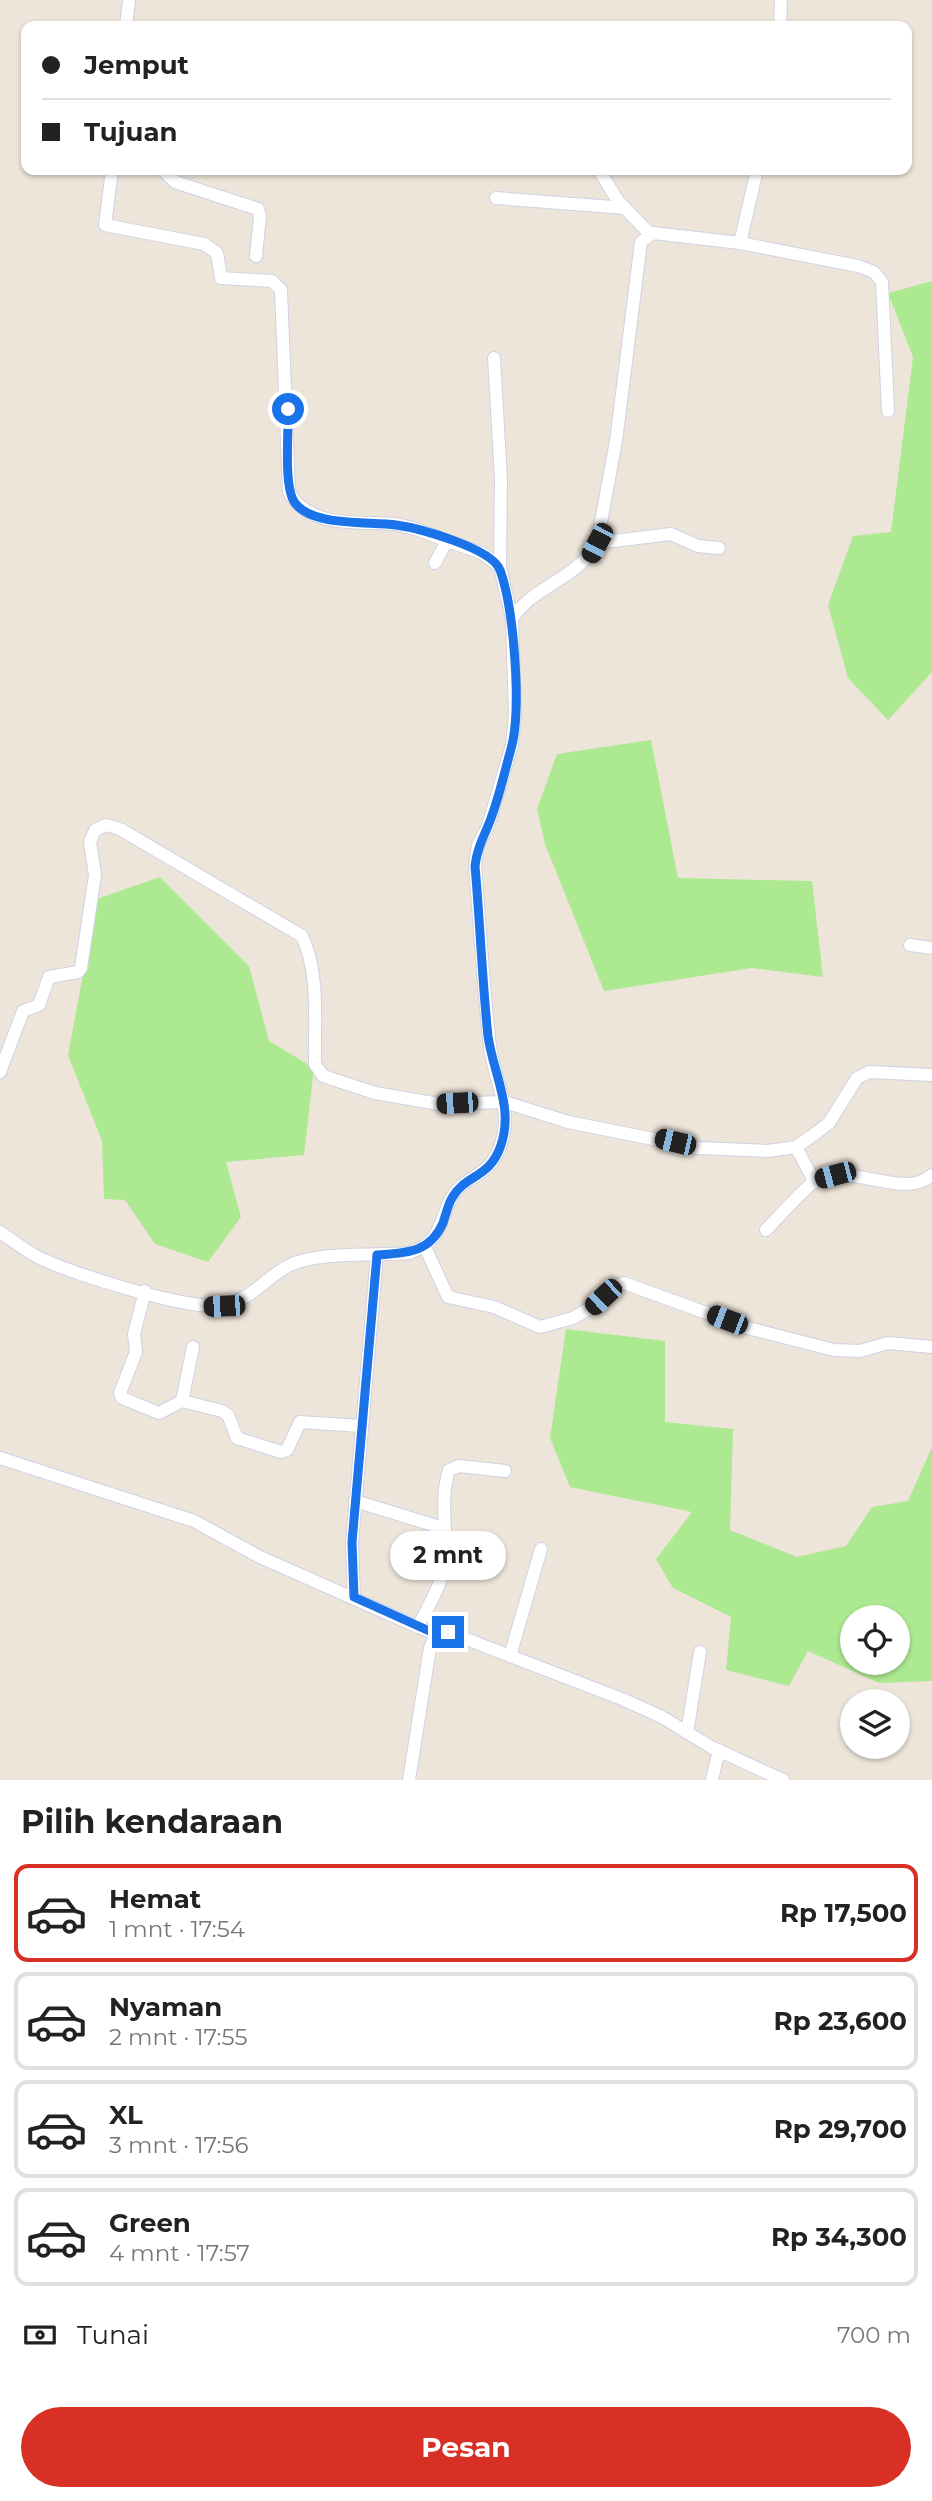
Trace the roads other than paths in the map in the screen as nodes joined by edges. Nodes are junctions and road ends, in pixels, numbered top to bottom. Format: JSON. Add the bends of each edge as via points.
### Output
{"nodes":[{"id":1,"x":129,"y":0,"type":"edge"},
{"id":2,"x":781,"y":0,"type":"edge"},
{"id":3,"x":127,"y":21,"type":"edge"},
{"id":4,"x":780,"y":21,"type":"edge"},
{"id":5,"x":111,"y":175,"type":"edge"},
{"id":6,"x":168,"y":175,"type":"edge"},
{"id":7,"x":602,"y":175,"type":"edge"},
{"id":8,"x":756,"y":175,"type":"edge"},
{"id":9,"x":496,"y":198,"type":"dead end"},
{"id":10,"x":625,"y":208,"type":"junction"},
{"id":11,"x":649,"y":233,"type":"junction"},
{"id":12,"x":740,"y":243,"type":"junction"},
{"id":13,"x":256,"y":256,"type":"dead end"},
{"id":14,"x":494,"y":358,"type":"dead end"},
{"id":15,"x":888,"y":411,"type":"dead end"},
{"id":16,"x":447,"y":541,"type":"junction"},
{"id":17,"x":597,"y":543,"type":"junction"},
{"id":18,"x":719,"y":548,"type":"dead end"},
{"id":19,"x":435,"y":563,"type":"dead end"},
{"id":20,"x":500,"y":567,"type":"junction"},
{"id":21,"x":512,"y":619,"type":"junction"},
{"id":22,"x":910,"y":945,"type":"dead end"},
{"id":23,"x":932,"y":948,"type":"edge"},
{"id":24,"x":0,"y":1072,"type":"edge"},
{"id":25,"x":932,"y":1075,"type":"edge"},
{"id":26,"x":505,"y":1102,"type":"junction"},
{"id":27,"x":796,"y":1147,"type":"junction"},
{"id":28,"x":932,"y":1175,"type":"edge"},
{"id":29,"x":814,"y":1181,"type":"junction"},
{"id":30,"x":766,"y":1230,"type":"dead end"},
{"id":31,"x":0,"y":1232,"type":"edge"},
{"id":32,"x":425,"y":1247,"type":"junction"},
{"id":33,"x":377,"y":1255,"type":"junction"},
{"id":34,"x":145,"y":1291,"type":"junction"},
{"id":35,"x":193,"y":1347,"type":"dead end"},
{"id":36,"x":932,"y":1347,"type":"edge"},
{"id":37,"x":182,"y":1401,"type":"junction"},
{"id":38,"x":361,"y":1426,"type":"junction"},
{"id":39,"x":0,"y":1458,"type":"edge"},
{"id":40,"x":505,"y":1471,"type":"dead end"},
{"id":41,"x":355,"y":1502,"type":"junction"},
{"id":42,"x":443,"y":1528,"type":"junction"},
{"id":43,"x":541,"y":1549,"type":"dead end"},
{"id":44,"x":354,"y":1597,"type":"junction"},
{"id":45,"x":418,"y":1627,"type":"junction"},
{"id":46,"x":436,"y":1634,"type":"junction"},
{"id":47,"x":701,"y":1652,"type":"dead end"},
{"id":48,"x":510,"y":1656,"type":"junction"},
{"id":49,"x":687,"y":1733,"type":"junction"},
{"id":50,"x":719,"y":1750,"type":"junction"},
{"id":51,"x":409,"y":1780,"type":"edge"},
{"id":52,"x":712,"y":1780,"type":"edge"},
{"id":53,"x":783,"y":1780,"type":"edge"}],
"edges":[{"from":1,"to":3,"type":"street"},
{"from":2,"to":4,"type":"street"},
{"from":5,"to":16,"type":"street","via":[[105,225],[204,244],[217,253],[221,278],[272,281],[281,290],[289,492],[296,505],[310,514],[358,525],[416,528]]},
{"from":6,"to":13,"type":"street","via":[[258,209]]},
{"from":7,"to":10,"type":"street"},
{"from":8,"to":12,"type":"street"},
{"from":9,"to":10,"type":"street"},
{"from":10,"to":11,"type":"street"},
{"from":11,"to":12,"type":"street"},
{"from":11,"to":17,"type":"street","via":[[639,250],[616,441]]},
{"from":12,"to":15,"type":"street","via":[[874,272],[882,282]]},
{"from":14,"to":20,"type":"street","via":[[501,479]]},
{"from":16,"to":19,"type":"street"},
{"from":16,"to":20,"type":"street","via":[[482,553]]},
{"from":17,"to":18,"type":"street","via":[[671,534],[698,546]]},
{"from":17,"to":21,"type":"street","via":[[589,557],[529,600]]},
{"from":20,"to":21,"type":"street"},
{"from":21,"to":26,"type":"street","via":[[512,745],[475,866],[491,1054]]},
{"from":22,"to":23,"type":"street"},
{"from":24,"to":26,"type":"street","via":[[23,1011],[39,1005],[49,977],[81,968],[95,875],[90,842],[95,830],[106,825],[302,936],[310,954],[315,1064],[323,1076],[344,1086],[439,1104]]},
{"from":25,"to":27,"type":"street","via":[[869,1072],[857,1079],[829,1123]]},
{"from":26,"to":27,"type":"street","via":[[568,1122],[698,1148],[768,1151]]},
{"from":26,"to":32,"type":"street","via":[[506,1126],[495,1159],[457,1191],[434,1240]]},
{"from":27,"to":29,"type":"street"},
{"from":28,"to":29,"type":"street","via":[[914,1185],[847,1174]]},
{"from":29,"to":30,"type":"street"},
{"from":31,"to":34,"type":"street","via":[[62,1267]]},
{"from":32,"to":33,"type":"street"},
{"from":32,"to":36,"type":"street","via":[[448,1297],[494,1307],[540,1327],[573,1318],[624,1283],[748,1328],[834,1350],[860,1351],[888,1343]]},
{"from":33,"to":34,"type":"street","via":[[307,1259],[224,1306],[199,1306]]},
{"from":33,"to":38,"type":"street"},
{"from":34,"to":37,"type":"street","via":[[134,1334],[136,1352],[120,1396],[159,1413]]},
{"from":35,"to":37,"type":"street"},
{"from":37,"to":38,"type":"street","via":[[226,1412],[237,1438],[281,1452],[287,1450],[300,1422]]},
{"from":38,"to":41,"type":"street"},
{"from":39,"to":44,"type":"street","via":[[194,1521]]},
{"from":40,"to":42,"type":"street","via":[[451,1469],[444,1491]]},
{"from":41,"to":42,"type":"street"},
{"from":41,"to":44,"type":"street"},
{"from":42,"to":45,"type":"street","via":[[441,1579]]},
{"from":43,"to":48,"type":"street"},
{"from":44,"to":45,"type":"street"},
{"from":45,"to":46,"type":"street"},
{"from":46,"to":48,"type":"street","via":[[448,1632]]},
{"from":46,"to":51,"type":"street"},
{"from":47,"to":49,"type":"street"},
{"from":48,"to":49,"type":"street","via":[[622,1699]]},
{"from":49,"to":50,"type":"street"},
{"from":50,"to":52,"type":"street"},
{"from":50,"to":53,"type":"street"}]}
